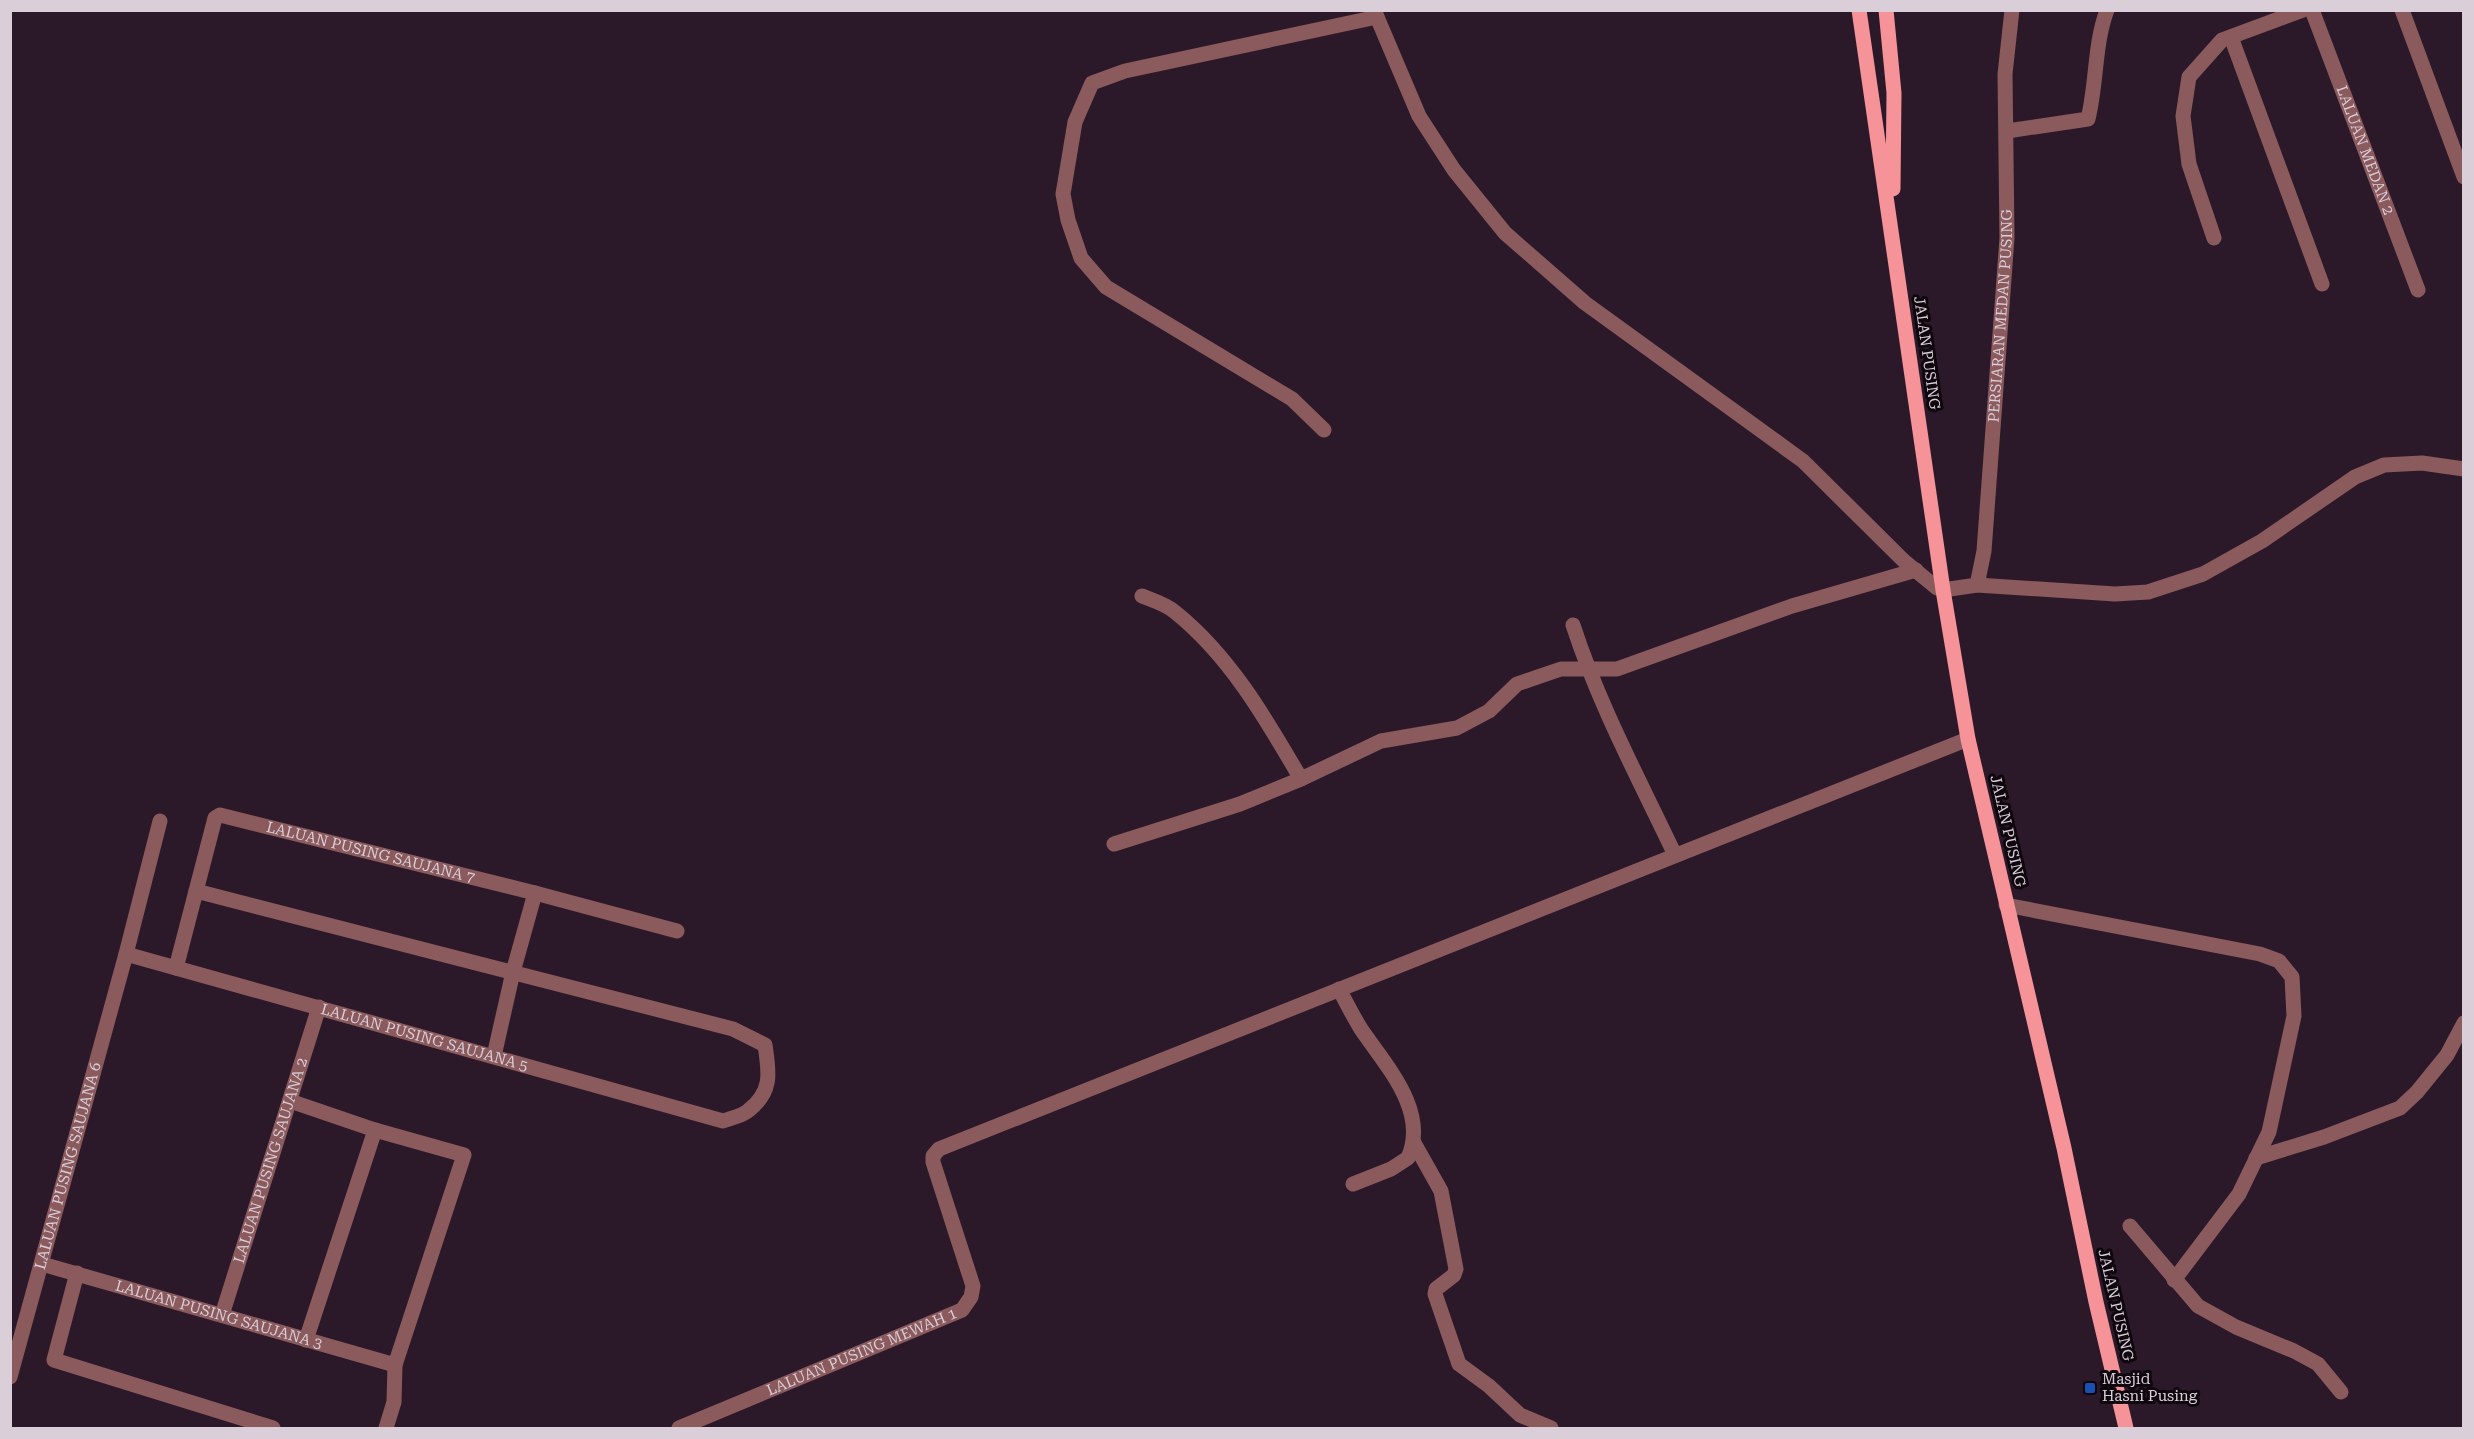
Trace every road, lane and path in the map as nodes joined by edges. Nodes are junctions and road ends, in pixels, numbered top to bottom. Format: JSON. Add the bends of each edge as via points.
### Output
{"nodes":[{"id":1,"x":1859,"y":10,"type":"edge"},
{"id":2,"x":1886,"y":10,"type":"edge"},
{"id":3,"x":2012,"y":10,"type":"edge"},
{"id":4,"x":2107,"y":10,"type":"edge"},
{"id":5,"x":2303,"y":10,"type":"edge"},
{"id":6,"x":2312,"y":10,"type":"edge"},
{"id":7,"x":2402,"y":10,"type":"edge"},
{"id":8,"x":1375,"y":14,"type":"edge"},
{"id":9,"x":2231,"y":37,"type":"junction"},
{"id":10,"x":2007,"y":131,"type":"junction"},
{"id":11,"x":2463,"y":177,"type":"edge"},
{"id":12,"x":1892,"y":234,"type":"junction"},
{"id":13,"x":2214,"y":238,"type":"dead end"},
{"id":14,"x":2322,"y":284,"type":"dead end"},
{"id":15,"x":2418,"y":290,"type":"dead end"},
{"id":16,"x":1324,"y":430,"type":"dead end"},
{"id":17,"x":2463,"y":469,"type":"edge"},
{"id":18,"x":1916,"y":570,"type":"junction"},
{"id":19,"x":1977,"y":585,"type":"junction"},
{"id":20,"x":1943,"y":590,"type":"junction"},
{"id":21,"x":1142,"y":596,"type":"dead end"},
{"id":22,"x":1573,"y":625,"type":"dead end"},
{"id":23,"x":1588,"y":669,"type":"junction"},
{"id":24,"x":1968,"y":739,"type":"junction"},
{"id":25,"x":1301,"y":778,"type":"junction"},
{"id":26,"x":160,"y":821,"type":"dead end"},
{"id":27,"x":1114,"y":844,"type":"dead end"},
{"id":28,"x":1675,"y":855,"type":"junction"},
{"id":29,"x":196,"y":891,"type":"junction"},
{"id":30,"x":535,"y":893,"type":"junction"},
{"id":31,"x":2006,"y":905,"type":"junction"},
{"id":32,"x":677,"y":932,"type":"dead end"},
{"id":33,"x":126,"y":954,"type":"junction"},
{"id":34,"x":176,"y":968,"type":"junction"},
{"id":35,"x":513,"y":972,"type":"junction"},
{"id":36,"x":1338,"y":988,"type":"junction"},
{"id":37,"x":319,"y":1007,"type":"junction"},
{"id":38,"x":2463,"y":1023,"type":"edge"},
{"id":39,"x":494,"y":1056,"type":"junction"},
{"id":40,"x":290,"y":1101,"type":"junction"},
{"id":41,"x":375,"y":1130,"type":"junction"},
{"id":42,"x":1414,"y":1143,"type":"junction"},
{"id":43,"x":2256,"y":1158,"type":"junction"},
{"id":44,"x":1353,"y":1184,"type":"dead end"},
{"id":45,"x":2130,"y":1226,"type":"dead end"},
{"id":46,"x":42,"y":1264,"type":"junction"},
{"id":47,"x":77,"y":1273,"type":"junction"},
{"id":48,"x":2174,"y":1280,"type":"junction"},
{"id":49,"x":222,"y":1316,"type":"junction"},
{"id":50,"x":306,"y":1340,"type":"junction"},
{"id":51,"x":395,"y":1365,"type":"junction"},
{"id":52,"x":10,"y":1377,"type":"edge"},
{"id":53,"x":2341,"y":1392,"type":"dead end"},
{"id":54,"x":273,"y":1428,"type":"edge"},
{"id":55,"x":386,"y":1428,"type":"edge"},
{"id":56,"x":679,"y":1428,"type":"edge"},
{"id":57,"x":1551,"y":1428,"type":"edge"},
{"id":58,"x":2126,"y":1428,"type":"edge"}],
"edges":[{"from":1,"to":12,"type":"main road","name":"JALAN PUSING"},
{"from":2,"to":12,"type":"main road","name":"JALAN PUSING","via":[[1894,93]]},
{"from":3,"to":10,"type":"street","name":"PERSIARAN MEDAN PUSING","via":[[2005,74]]},
{"from":4,"to":10,"type":"street","via":[[2100,28],[2096,83],[2088,119]]},
{"from":5,"to":9,"type":"street"},
{"from":6,"to":15,"type":"street","name":"LALUAN MEDAN 2"},
{"from":7,"to":11,"type":"street"},
{"from":8,"to":16,"type":"street","via":[[1125,71],[1092,83],[1075,122],[1063,194],[1081,258],[1106,287],[1292,399]]},
{"from":8,"to":18,"type":"street","via":[[1419,116],[1454,170],[1505,233],[1585,303],[1803,461]]},
{"from":9,"to":13,"type":"street","via":[[2223,40],[2189,77],[2183,116],[2189,164]]},
{"from":9,"to":14,"type":"street"},
{"from":10,"to":19,"type":"street","name":"PERSIARAN MEDAN PUSING","via":[[2007,238],[1984,551]]},
{"from":12,"to":20,"type":"main road","name":"JALAN PUSING"},
{"from":17,"to":19,"type":"street","via":[[2422,463],[2384,465],[2355,477],[2262,541],[2203,574],[2148,592],[2115,594]]},
{"from":18,"to":20,"type":"street"},
{"from":18,"to":23,"type":"street","via":[[1792,606],[1617,669]]},
{"from":19,"to":20,"type":"street"},
{"from":20,"to":24,"type":"main road","name":"JALAN PUSING"},
{"from":21,"to":25,"type":"street","via":[[1174,610],[1208,643],[1250,695]]},
{"from":22,"to":23,"type":"street"},
{"from":23,"to":25,"type":"street","via":[[1562,669],[1516,684],[1489,711],[1457,728],[1382,741]]},
{"from":23,"to":28,"type":"street"},
{"from":24,"to":28,"type":"street"},
{"from":24,"to":31,"type":"main road","name":"JALAN PUSING"},
{"from":25,"to":27,"type":"street","via":[[1240,804]]},
{"from":26,"to":33,"type":"street","name":"LALUAN PUSING SAUJANA 6"},
{"from":28,"to":36,"type":"street"},
{"from":29,"to":30,"type":"street","name":"LALUAN PUSING SAUJANA 7","via":[[215,818],[220,815]]},
{"from":29,"to":34,"type":"street","name":"LALUAN PUSING SAUJANA 7"},
{"from":29,"to":35,"type":"street"},
{"from":30,"to":32,"type":"street","name":"LALUAN PUSING SAUJANA 7"},
{"from":30,"to":35,"type":"street"},
{"from":31,"to":43,"type":"street","via":[[2260,954],[2279,961],[2292,976],[2294,1016],[2269,1132]]},
{"from":31,"to":58,"type":"main road","name":"JALAN PUSING"},
{"from":33,"to":34,"type":"street","name":"LALUAN PUSING SAUJANA 5"},
{"from":33,"to":46,"type":"street","name":"LALUAN PUSING SAUJANA 6"},
{"from":34,"to":37,"type":"street","name":"LALUAN PUSING SAUJANA 5"},
{"from":35,"to":39,"type":"street"},
{"from":35,"to":39,"type":"street","name":"LALUAN PUSING SAUJANA 5","via":[[734,1029],[765,1046],[767,1088],[749,1111],[723,1121]]},
{"from":36,"to":42,"type":"street","via":[[1401,1087],[1411,1116]]},
{"from":36,"to":56,"type":"street","name":"LALUAN PUSING MEWAH 1","via":[[939,1149],[933,1156],[973,1286],[962,1310]]},
{"from":37,"to":39,"type":"street","name":"LALUAN PUSING SAUJANA 5"},
{"from":37,"to":40,"type":"street","name":"LALUAN PUSING SAUJANA 2"},
{"from":38,"to":43,"type":"street","via":[[2447,1055],[2400,1108]]},
{"from":40,"to":41,"type":"street"},
{"from":40,"to":49,"type":"street","name":"LALUAN PUSING SAUJANA 2"},
{"from":41,"to":50,"type":"street"},
{"from":41,"to":51,"type":"street","via":[[464,1155]]},
{"from":42,"to":44,"type":"street","via":[[1402,1163]]},
{"from":42,"to":57,"type":"street","via":[[1441,1191],[1456,1269],[1435,1294],[1459,1364],[1520,1415]]},
{"from":43,"to":48,"type":"street","via":[[2238,1194]]},
{"from":45,"to":48,"type":"street"},
{"from":46,"to":47,"type":"street","name":"LALUAN PUSING SAUJANA 3"},
{"from":46,"to":52,"type":"street","name":"LALUAN PUSING SAUJANA 6"},
{"from":47,"to":49,"type":"street","name":"LALUAN PUSING SAUJANA 3"},
{"from":47,"to":54,"type":"street","via":[[54,1360]]},
{"from":48,"to":53,"type":"street","via":[[2198,1306],[2318,1365]]},
{"from":49,"to":50,"type":"street","name":"LALUAN PUSING SAUJANA 3"},
{"from":50,"to":51,"type":"street","name":"LALUAN PUSING SAUJANA 3"},
{"from":51,"to":55,"type":"street","via":[[394,1402]]}]}
